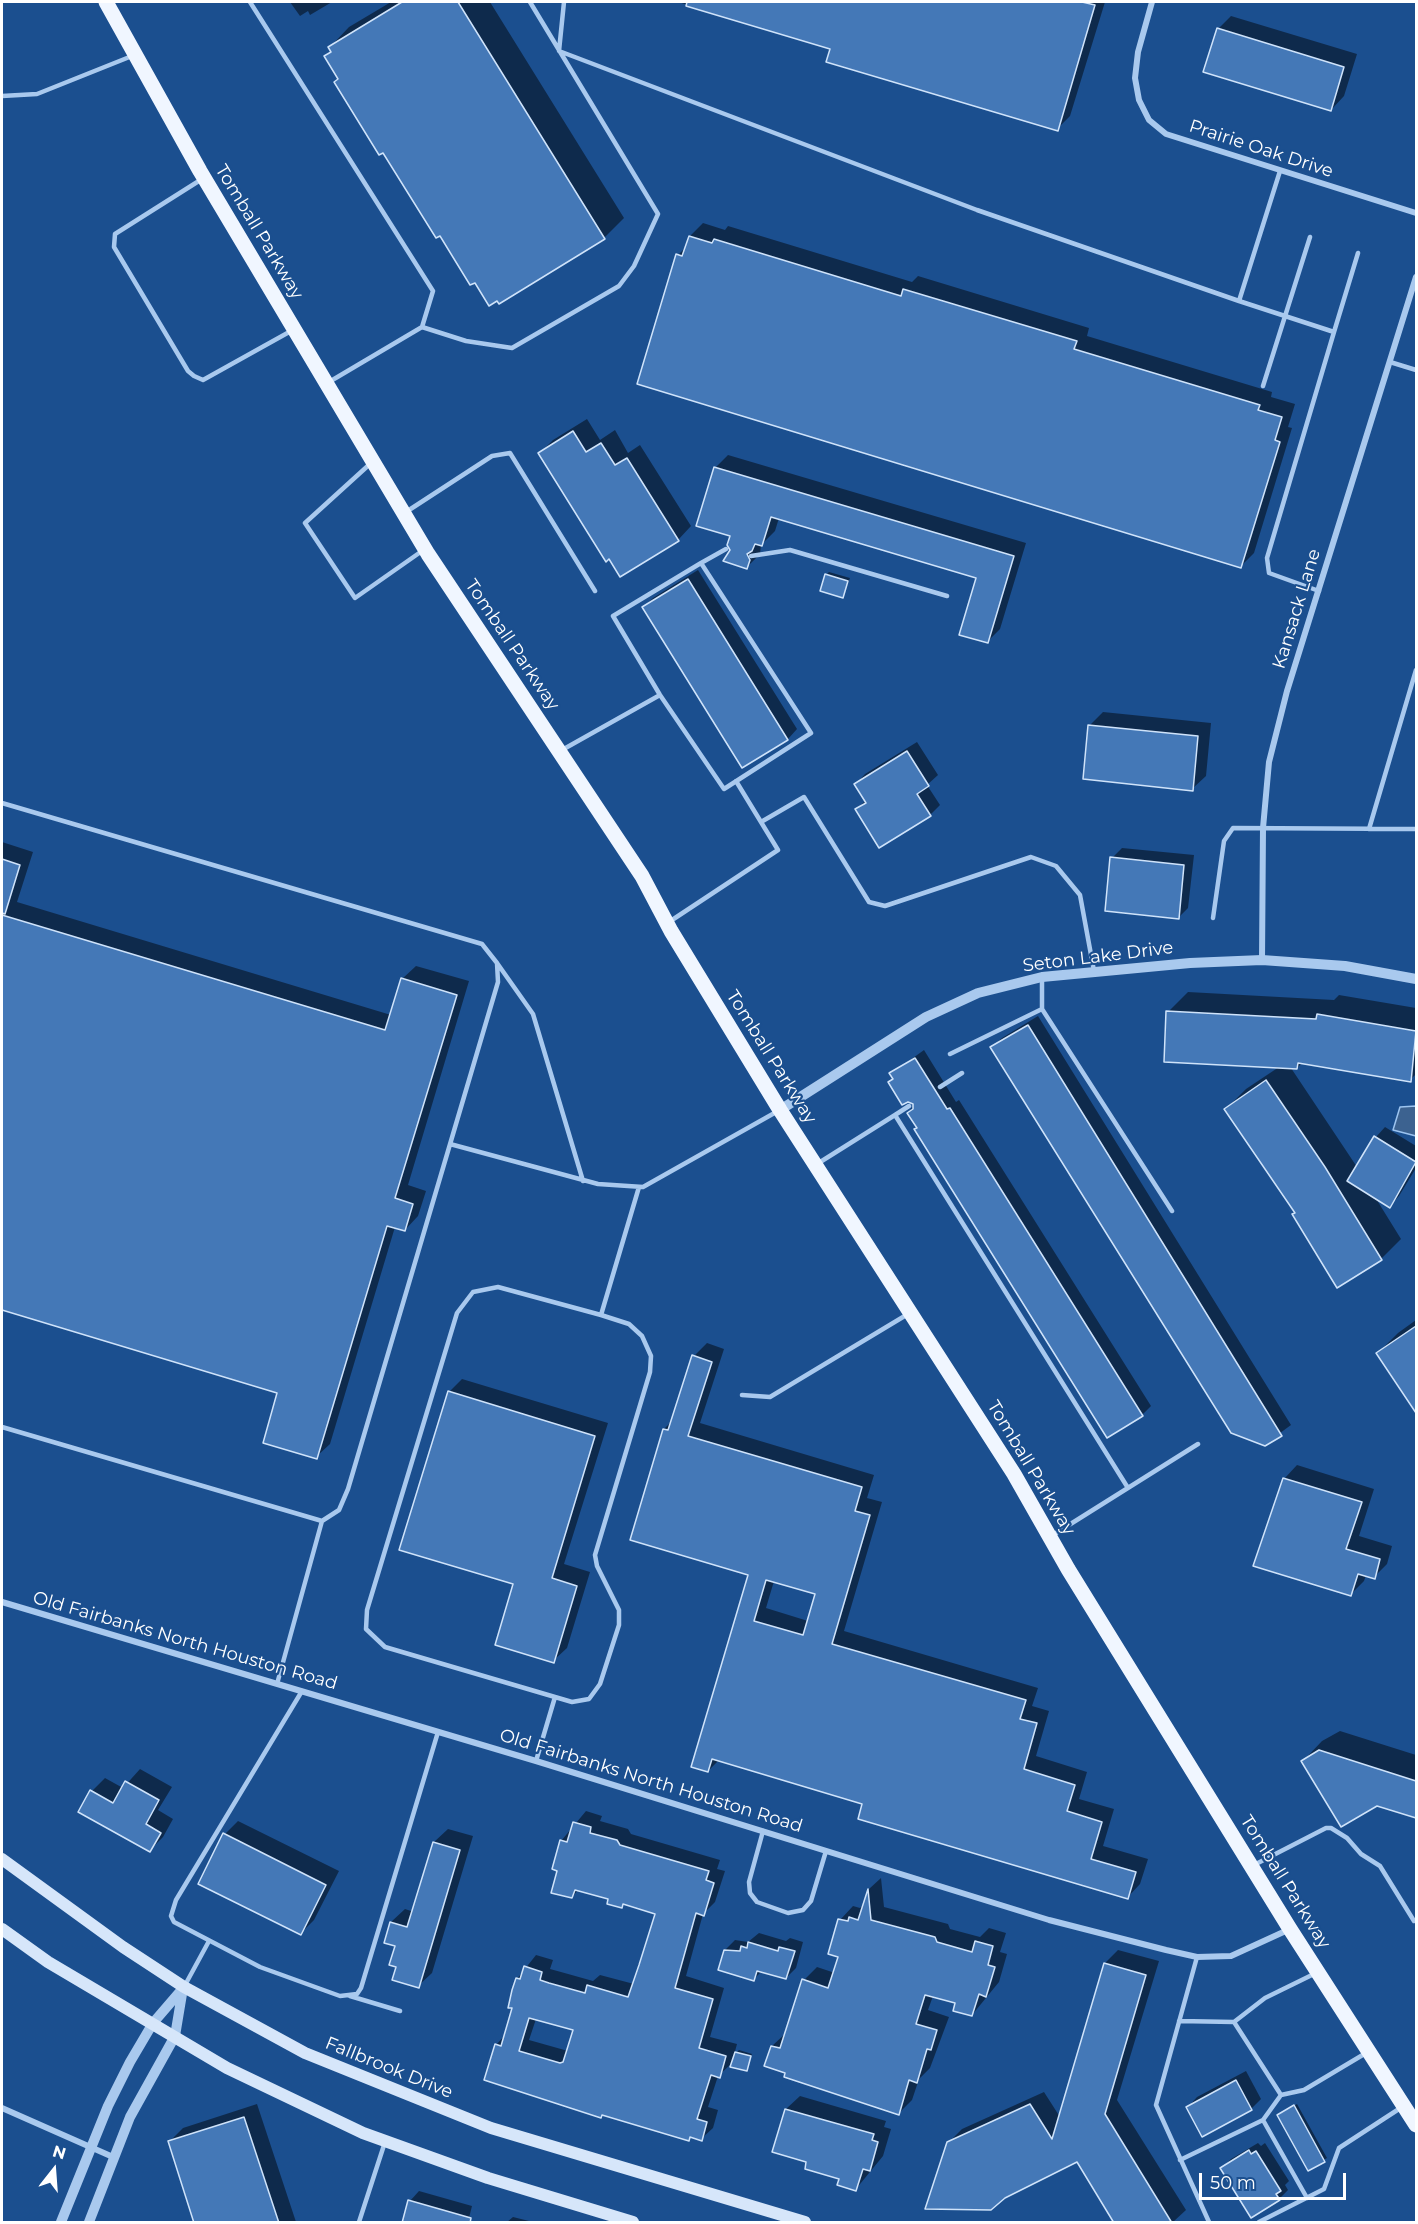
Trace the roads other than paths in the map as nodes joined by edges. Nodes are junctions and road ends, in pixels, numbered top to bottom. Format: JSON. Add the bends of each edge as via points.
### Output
{"nodes":[{"id":1,"x":106,"y":2,"type":"edge"},
{"id":2,"x":250,"y":2,"type":"edge"},
{"id":3,"x":530,"y":2,"type":"edge"},
{"id":4,"x":564,"y":2,"type":"edge"},
{"id":5,"x":1152,"y":2,"type":"edge"},
{"id":6,"x":559,"y":51,"type":"junction"},
{"id":7,"x":136,"y":55,"type":"junction"},
{"id":8,"x":2,"y":96,"type":"edge"},
{"id":9,"x":1280,"y":171,"type":"junction"},
{"id":10,"x":204,"y":177,"type":"junction"},
{"id":11,"x":1416,"y":213,"type":"edge"},
{"id":12,"x":1310,"y":237,"type":"dead end"},
{"id":13,"x":1358,"y":253,"type":"dead end"},
{"id":14,"x":1416,"y":277,"type":"edge"},
{"id":15,"x":1239,"y":301,"type":"junction"},
{"id":16,"x":1285,"y":316,"type":"junction"},
{"id":17,"x":422,"y":327,"type":"junction"},
{"id":18,"x":294,"y":329,"type":"junction"},
{"id":19,"x":1334,"y":332,"type":"junction"},
{"id":20,"x":1390,"y":362,"type":"junction"},
{"id":21,"x":1416,"y":370,"type":"edge"},
{"id":22,"x":327,"y":384,"type":"junction"},
{"id":23,"x":1263,"y":386,"type":"dead end"},
{"id":24,"x":373,"y":462,"type":"junction"},
{"id":25,"x":404,"y":514,"type":"junction"},
{"id":26,"x":425,"y":549,"type":"junction"},
{"id":27,"x":726,"y":549,"type":"dead end"},
{"id":28,"x":751,"y":556,"type":"dead end"},
{"id":29,"x":701,"y":563,"type":"junction"},
{"id":30,"x":595,"y":591,"type":"dead end"},
{"id":31,"x":1318,"y":591,"type":"junction"},
{"id":32,"x":947,"y":596,"type":"dead end"},
{"id":33,"x":1416,"y":670,"type":"edge"},
{"id":34,"x":660,"y":694,"type":"junction"},
{"id":35,"x":559,"y":751,"type":"junction"},
{"id":36,"x":736,"y":781,"type":"junction"},
{"id":37,"x":2,"y":803,"type":"edge"},
{"id":38,"x":761,"y":822,"type":"junction"},
{"id":39,"x":1263,"y":828,"type":"junction"},
{"id":40,"x":1369,"y":829,"type":"junction"},
{"id":41,"x":1416,"y":829,"type":"edge"},
{"id":42,"x":1213,"y":918,"type":"dead end"},
{"id":43,"x":667,"y":923,"type":"junction"},
{"id":44,"x":1262,"y":960,"type":"junction"},
{"id":45,"x":497,"y":963,"type":"junction"},
{"id":46,"x":1094,"y":971,"type":"junction"},
{"id":47,"x":1042,"y":977,"type":"junction"},
{"id":48,"x":1416,"y":979,"type":"edge"},
{"id":49,"x":1042,"y":1009,"type":"junction"},
{"id":50,"x":950,"y":1054,"type":"dead end"},
{"id":51,"x":962,"y":1073,"type":"dead end"},
{"id":52,"x":940,"y":1087,"type":"dead end"},
{"id":53,"x":909,"y":1106,"type":"dead end"},
{"id":54,"x":780,"y":1110,"type":"junction"},
{"id":55,"x":895,"y":1115,"type":"junction"},
{"id":56,"x":450,"y":1144,"type":"junction"},
{"id":57,"x":815,"y":1164,"type":"junction"},
{"id":58,"x":584,"y":1181,"type":"junction"},
{"id":59,"x":639,"y":1186,"type":"junction"},
{"id":60,"x":1172,"y":1211,"type":"dead end"},
{"id":61,"x":911,"y":1313,"type":"junction"},
{"id":62,"x":601,"y":1315,"type":"junction"},
{"id":63,"x":742,"y":1395,"type":"dead end"},
{"id":64,"x":2,"y":1427,"type":"edge"},
{"id":65,"x":1198,"y":1444,"type":"dead end"},
{"id":66,"x":1128,"y":1488,"type":"junction"},
{"id":67,"x":322,"y":1521,"type":"junction"},
{"id":68,"x":1050,"y":1537,"type":"junction"},
{"id":69,"x":2,"y":1602,"type":"edge"},
{"id":70,"x":277,"y":1684,"type":"junction"},
{"id":71,"x":302,"y":1691,"type":"junction"},
{"id":72,"x":555,"y":1697,"type":"junction"},
{"id":73,"x":438,"y":1732,"type":"junction"},
{"id":74,"x":536,"y":1761,"type":"junction"},
{"id":75,"x":763,"y":1831,"type":"junction"},
{"id":76,"x":826,"y":1851,"type":"junction"},
{"id":77,"x":2,"y":1859,"type":"edge"},
{"id":78,"x":1252,"y":1866,"type":"junction"},
{"id":79,"x":1414,"y":1921,"type":"dead end"},
{"id":80,"x":2,"y":1929,"type":"edge"},
{"id":81,"x":1290,"y":1929,"type":"junction"},
{"id":82,"x":209,"y":1941,"type":"junction"},
{"id":83,"x":1197,"y":1957,"type":"junction"},
{"id":84,"x":1318,"y":1973,"type":"junction"},
{"id":85,"x":184,"y":1987,"type":"junction"},
{"id":86,"x":350,"y":1996,"type":"junction"},
{"id":87,"x":400,"y":2011,"type":"dead end"},
{"id":88,"x":1179,"y":2021,"type":"junction"},
{"id":89,"x":1234,"y":2022,"type":"junction"},
{"id":90,"x":153,"y":2023,"type":"junction"},
{"id":91,"x":175,"y":2036,"type":"junction"},
{"id":92,"x":1370,"y":2050,"type":"junction"},
{"id":93,"x":1281,"y":2096,"type":"junction"},
{"id":94,"x":1405,"y":2106,"type":"junction"},
{"id":95,"x":2,"y":2108,"type":"edge"},
{"id":96,"x":1263,"y":2120,"type":"junction"},
{"id":97,"x":1416,"y":2125,"type":"edge"},
{"id":98,"x":385,"y":2141,"type":"junction"},
{"id":99,"x":90,"y":2148,"type":"junction"},
{"id":100,"x":113,"y":2157,"type":"junction"},
{"id":101,"x":1180,"y":2160,"type":"junction"},
{"id":102,"x":1307,"y":2198,"type":"junction"},
{"id":103,"x":771,"y":2218,"type":"edge"},
{"id":104,"x":61,"y":2223,"type":"edge"},
{"id":105,"x":89,"y":2223,"type":"edge"},
{"id":106,"x":359,"y":2223,"type":"edge"},
{"id":107,"x":633,"y":2223,"type":"edge"},
{"id":108,"x":805,"y":2223,"type":"edge"},
{"id":109,"x":1209,"y":2223,"type":"edge"},
{"id":110,"x":1259,"y":2223,"type":"edge"}],
"edges":[{"from":1,"to":7,"type":"main road","name":"Tomball Parkway"},
{"from":2,"to":17,"type":"lane","via":[[433,291]]},
{"from":3,"to":6,"type":"lane"},
{"from":4,"to":6,"type":"lane"},
{"from":5,"to":9,"type":"street","name":"Prairie Oak Drive","via":[[1135,78],[1139,100],[1149,120],[1167,134],[1189,143]]},
{"from":6,"to":15,"type":"lane","via":[[977,210]]},
{"from":6,"to":17,"type":"lane","via":[[658,214],[634,266],[618,286],[512,348],[466,341]]},
{"from":7,"to":8,"type":"lane","via":[[37,94]]},
{"from":7,"to":10,"type":"main road","name":"Tomball Parkway"},
{"from":9,"to":11,"type":"street","name":"Prairie Oak Drive"},
{"from":9,"to":15,"type":"lane"},
{"from":10,"to":18,"type":"main road","name":"Tomball Parkway"},
{"from":10,"to":18,"type":"lane","via":[[133,221],[113,239],[114,247],[188,372],[203,380]]},
{"from":12,"to":16,"type":"lane"},
{"from":13,"to":19,"type":"lane"},
{"from":14,"to":20,"type":"street","name":"Kansack Lane"},
{"from":15,"to":16,"type":"lane"},
{"from":16,"to":19,"type":"lane"},
{"from":16,"to":23,"type":"lane"},
{"from":17,"to":22,"type":"lane"},
{"from":18,"to":22,"type":"main road","name":"Tomball Parkway"},
{"from":19,"to":31,"type":"lane","via":[[1267,558],[1269,573]]},
{"from":20,"to":21,"type":"lane"},
{"from":20,"to":31,"type":"street","name":"Kansack Lane"},
{"from":22,"to":24,"type":"main road","name":"Tomball Parkway"},
{"from":24,"to":25,"type":"main road","name":"Tomball Parkway"},
{"from":24,"to":26,"type":"lane","via":[[305,523],[355,598]]},
{"from":25,"to":26,"type":"main road","name":"Tomball Parkway"},
{"from":25,"to":30,"type":"lane","via":[[492,456],[510,453]]},
{"from":26,"to":35,"type":"main road","name":"Tomball Parkway"},
{"from":27,"to":29,"type":"lane"},
{"from":28,"to":32,"type":"lane","via":[[790,550]]},
{"from":29,"to":34,"type":"lane","via":[[613,616]]},
{"from":29,"to":36,"type":"lane","via":[[811,733]]},
{"from":31,"to":39,"type":"street","name":"Kansack Lane","via":[[1269,762]]},
{"from":33,"to":40,"type":"lane"},
{"from":34,"to":35,"type":"lane"},
{"from":34,"to":36,"type":"lane","via":[[724,789]]},
{"from":35,"to":43,"type":"main road","name":"Tomball Parkway","via":[[642,876]]},
{"from":36,"to":38,"type":"lane"},
{"from":37,"to":45,"type":"lane","via":[[482,944]]},
{"from":38,"to":43,"type":"lane","via":[[778,850]]},
{"from":38,"to":46,"type":"lane","via":[[804,797],[869,902],[885,906],[1031,857],[1056,866],[1080,895]]},
{"from":39,"to":40,"type":"lane"},
{"from":39,"to":42,"type":"lane","via":[[1233,828],[1224,841]]},
{"from":39,"to":44,"type":"street","name":"Kansack Lane"},
{"from":40,"to":41,"type":"lane"},
{"from":43,"to":54,"type":"main road","name":"Tomball Parkway"},
{"from":44,"to":46,"type":"street","name":"Seton Lake Drive"},
{"from":44,"to":48,"type":"street","name":"Seton Lake Drive","via":[[1345,966]]},
{"from":45,"to":56,"type":"lane","via":[[498,982]]},
{"from":45,"to":58,"type":"lane","via":[[533,1014]]},
{"from":46,"to":47,"type":"street","name":"Seton Lake Drive"},
{"from":47,"to":49,"type":"lane"},
{"from":47,"to":54,"type":"street","name":"Seton Lake Drive","via":[[978,993],[926,1017]]},
{"from":49,"to":50,"type":"lane"},
{"from":49,"to":60,"type":"lane"},
{"from":51,"to":52,"type":"lane"},
{"from":53,"to":55,"type":"lane"},
{"from":54,"to":57,"type":"main road","name":"Tomball Parkway"},
{"from":54,"to":59,"type":"lane","via":[[690,1163]]},
{"from":55,"to":57,"type":"lane"},
{"from":55,"to":66,"type":"lane"},
{"from":56,"to":58,"type":"lane"},
{"from":56,"to":67,"type":"lane","via":[[348,1489],[339,1510]]},
{"from":57,"to":61,"type":"main road","name":"Tomball Parkway"},
{"from":58,"to":59,"type":"lane"},
{"from":59,"to":62,"type":"lane"},
{"from":61,"to":63,"type":"lane","via":[[770,1397]]},
{"from":61,"to":68,"type":"main road","name":"Tomball Parkway"},
{"from":62,"to":72,"type":"lane","via":[[629,1324],[642,1336],[651,1356],[650,1372],[595,1555],[619,1610],[619,1625],[600,1684],[589,1699],[572,1702]]},
{"from":62,"to":72,"type":"lane","via":[[498,1287],[473,1292],[457,1313],[367,1610],[366,1629],[385,1647]]},
{"from":64,"to":67,"type":"lane"},
{"from":65,"to":66,"type":"lane"},
{"from":66,"to":68,"type":"lane"},
{"from":67,"to":70,"type":"lane"},
{"from":68,"to":78,"type":"main road","name":"Tomball Parkway"},
{"from":69,"to":70,"type":"street","name":"Old Fairbanks North Houston Road"},
{"from":70,"to":71,"type":"street","name":"Old Fairbanks North Houston Road"},
{"from":71,"to":73,"type":"street","name":"Old Fairbanks North Houston Road"},
{"from":71,"to":82,"type":"lane","via":[[172,1910],[174,1922]]},
{"from":72,"to":74,"type":"lane"},
{"from":73,"to":74,"type":"street","name":"Old Fairbanks North Houston Road"},
{"from":73,"to":86,"type":"lane","via":[[361,1988]]},
{"from":74,"to":75,"type":"street","name":"Old Fairbanks North Houston Road"},
{"from":75,"to":76,"type":"street","name":"Old Fairbanks North Houston Road"},
{"from":75,"to":76,"type":"lane","via":[[748,1882],[750,1893],[757,1902],[788,1913],[803,1910],[811,1901]]},
{"from":76,"to":83,"type":"street","name":"Old Fairbanks North Houston Road","via":[[1049,1920]]},
{"from":77,"to":85,"type":"main road","name":"Fallbrook Drive","via":[[113,1941]]},
{"from":78,"to":79,"type":"lane","via":[[1331,1828],[1380,1866]]},
{"from":78,"to":81,"type":"main road","name":"Tomball Parkway"},
{"from":80,"to":90,"type":"main road","via":[[48,1962]]},
{"from":81,"to":83,"type":"street","name":"Old Fairbanks North Houston Road","via":[[1231,1956]]},
{"from":81,"to":84,"type":"main road","name":"Tomball Parkway"},
{"from":82,"to":85,"type":"lane"},
{"from":82,"to":86,"type":"lane","via":[[260,1967],[340,1996]]},
{"from":83,"to":88,"type":"lane"},
{"from":84,"to":89,"type":"lane","via":[[1265,1998]]},
{"from":84,"to":92,"type":"main road","name":"Tomball Parkway"},
{"from":85,"to":90,"type":"street"},
{"from":85,"to":91,"type":"street"},
{"from":85,"to":103,"type":"main road","name":"Fallbrook Drive","via":[[305,2054],[491,2128]]},
{"from":86,"to":87,"type":"lane"},
{"from":88,"to":89,"type":"lane"},
{"from":88,"to":101,"type":"lane","via":[[1156,2105]]},
{"from":89,"to":93,"type":"lane"},
{"from":90,"to":91,"type":"main road"},
{"from":90,"to":99,"type":"street","via":[[112,2097]]},
{"from":91,"to":98,"type":"main road","via":[[227,2068]]},
{"from":91,"to":100,"type":"street","via":[[130,2117]]},
{"from":92,"to":93,"type":"lane","via":[[1304,2090]]},
{"from":92,"to":94,"type":"main road","name":"Tomball Parkway"},
{"from":93,"to":96,"type":"lane"},
{"from":94,"to":97,"type":"main road","name":"Tomball Parkway"},
{"from":94,"to":102,"type":"lane","via":[[1339,2148],[1324,2189]]},
{"from":95,"to":99,"type":"street"},
{"from":96,"to":101,"type":"lane"},
{"from":96,"to":102,"type":"lane"},
{"from":98,"to":106,"type":"lane"},
{"from":98,"to":107,"type":"main road"},
{"from":99,"to":100,"type":"street"},
{"from":99,"to":104,"type":"street"},
{"from":100,"to":105,"type":"street"},
{"from":101,"to":109,"type":"lane"},
{"from":102,"to":110,"type":"lane"},
{"from":103,"to":108,"type":"main road","name":"Fallbrook Drive"}]}
